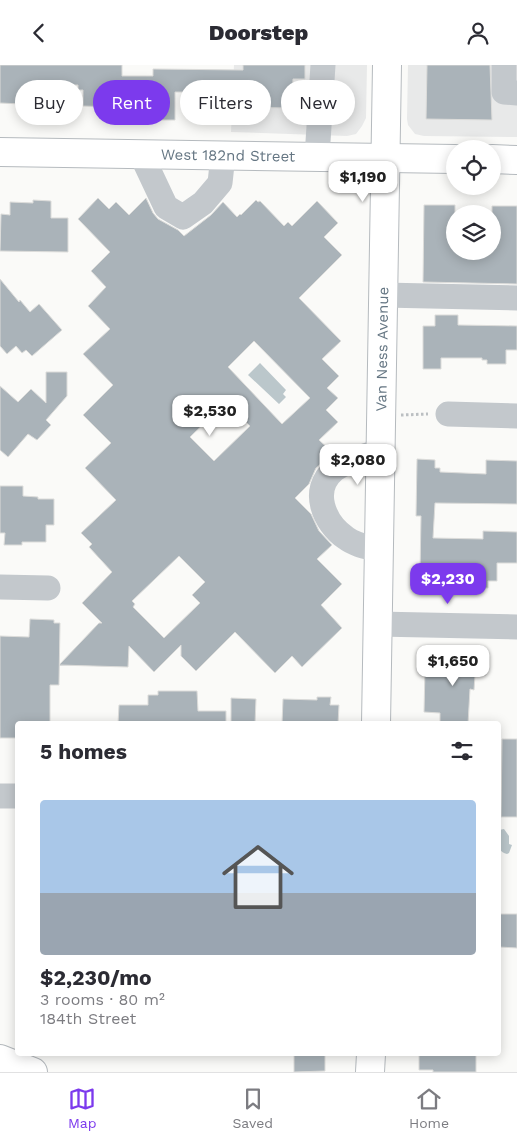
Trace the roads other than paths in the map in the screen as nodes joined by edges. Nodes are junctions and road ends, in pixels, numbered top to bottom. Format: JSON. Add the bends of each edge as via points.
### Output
{"nodes":[{"id":1,"x":322,"y":65,"type":"edge"},
{"id":2,"x":387,"y":65,"type":"edge"},
{"id":3,"x":504,"y":65,"type":"edge"},
{"id":4,"x":517,"y":93,"type":"edge"},
{"id":5,"x":0,"y":151,"type":"edge"},
{"id":6,"x":141,"y":154,"type":"junction"},
{"id":7,"x":223,"y":155,"type":"junction"},
{"id":8,"x":317,"y":157,"type":"junction"},
{"id":9,"x":385,"y":157,"type":"junction"},
{"id":10,"x":446,"y":159,"type":"edge"},
{"id":11,"x":501,"y":159,"type":"edge"},
{"id":12,"x":517,"y":159,"type":"edge"},
{"id":13,"x":383,"y":295,"type":"junction"},
{"id":14,"x":517,"y":298,"type":"edge"},
{"id":15,"x":448,"y":414,"type":"road end"},
{"id":16,"x":517,"y":416,"type":"edge"},
{"id":17,"x":380,"y":451,"type":"junction"},
{"id":18,"x":379,"y":550,"type":"junction"},
{"id":19,"x":0,"y":587,"type":"edge"},
{"id":20,"x":48,"y":588,"type":"dead end"},
{"id":21,"x":378,"y":624,"type":"junction"},
{"id":22,"x":517,"y":627,"type":"edge"},
{"id":23,"x":376,"y":721,"type":"edge"},
{"id":24,"x":0,"y":795,"type":"edge"},
{"id":25,"x":15,"y":796,"type":"edge"},
{"id":26,"x":371,"y":1056,"type":"edge"},
{"id":27,"x":0,"y":1059,"type":"edge"},
{"id":28,"x":33,"y":1072,"type":"edge"},
{"id":29,"x":370,"y":1072,"type":"edge"}],
"edges":[{"from":1,"to":8,"type":"street"},
{"from":2,"to":9,"type":"main road","name":"Van Ness Avenue"},
{"from":3,"to":4,"type":"street","via":[[504,92]]},
{"from":5,"to":6,"type":"main road","name":"West 182nd Street"},
{"from":6,"to":7,"type":"main road","name":"West 182nd Street"},
{"from":6,"to":7,"type":"street","via":[[166,207],[183,217],[203,203],[220,183]]},
{"from":7,"to":8,"type":"main road","name":"West 182nd Street"},
{"from":8,"to":9,"type":"main road","name":"West 182nd Street"},
{"from":9,"to":10,"type":"main road","name":"West 182nd Street"},
{"from":9,"to":13,"type":"main road","name":"Van Ness Avenue"},
{"from":11,"to":12,"type":"main road"},
{"from":13,"to":14,"type":"street"},
{"from":13,"to":17,"type":"main road","name":"Van Ness Avenue"},
{"from":15,"to":16,"type":"street"},
{"from":17,"to":18,"type":"main road","name":"Van Ness Avenue"},
{"from":17,"to":18,"type":"street","via":[[334,470],[321,490],[324,510],[338,531],[347,539]]},
{"from":18,"to":21,"type":"main road","name":"Van Ness Avenue"},
{"from":19,"to":20,"type":"street"},
{"from":21,"to":22,"type":"street"},
{"from":21,"to":23,"type":"main road","name":"Van Ness Avenue"},
{"from":24,"to":25,"type":"street"},
{"from":26,"to":29,"type":"main road"},
{"from":27,"to":28,"type":"main road"}]}
